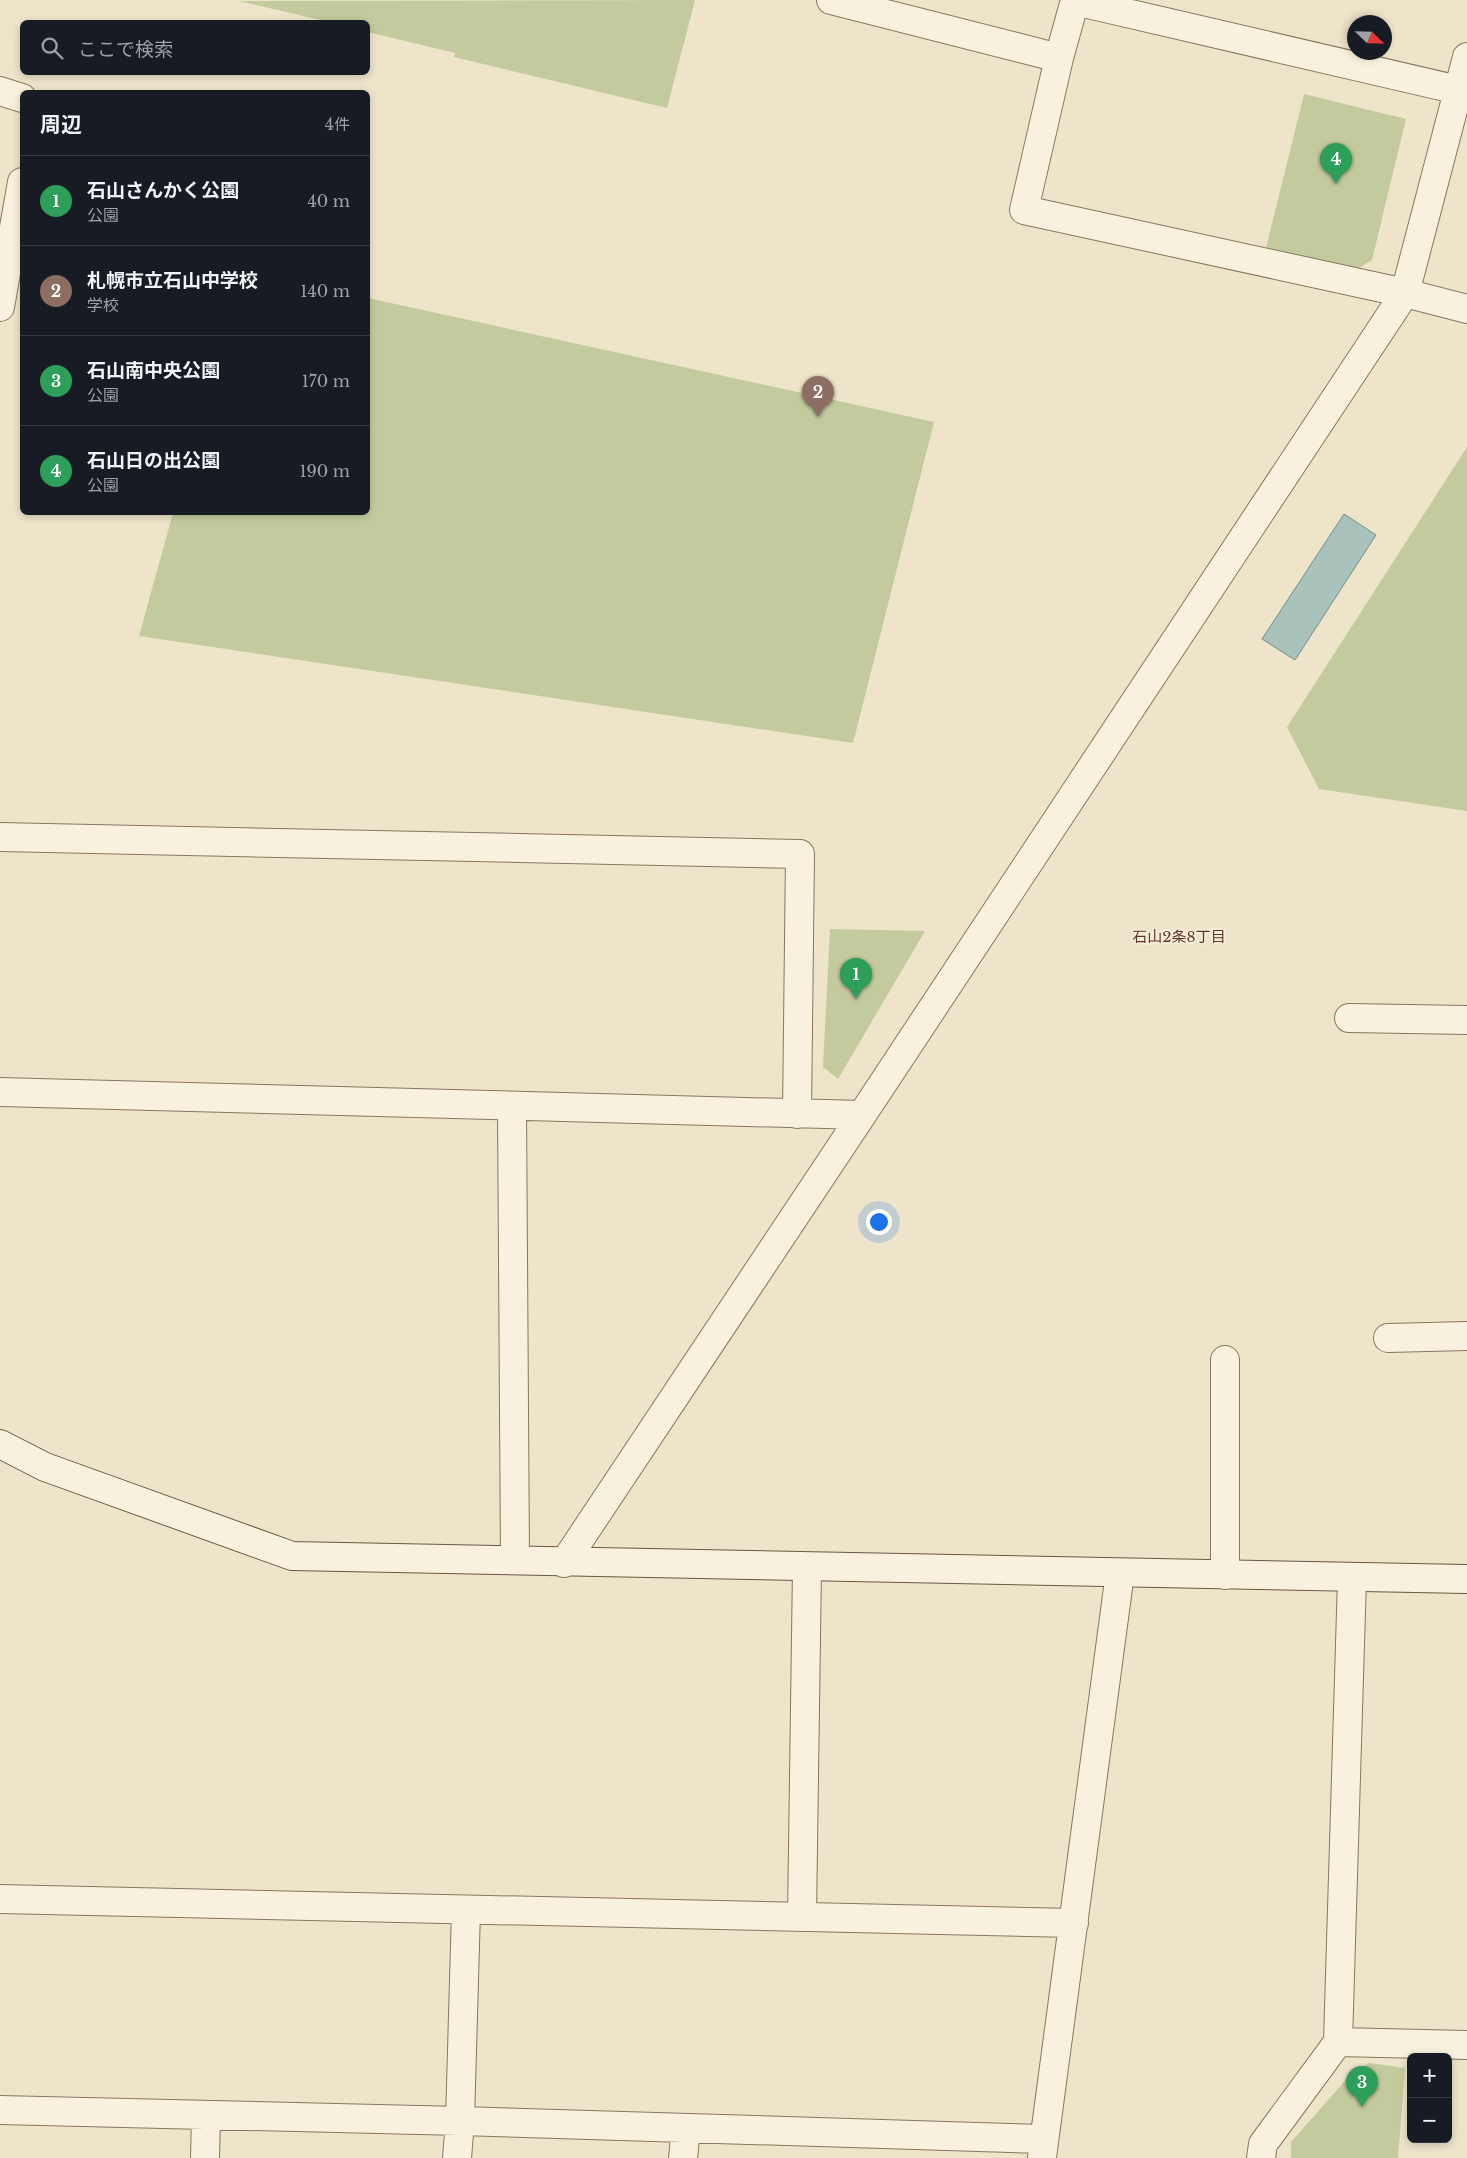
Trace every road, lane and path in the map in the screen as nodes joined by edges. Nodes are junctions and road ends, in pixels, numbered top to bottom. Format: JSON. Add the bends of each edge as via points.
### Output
{"nodes":[{"id":1,"x":831,"y":0,"type":"edge"},
{"id":2,"x":1075,"y":0,"type":"edge"},
{"id":3,"x":1467,"y":56,"type":"edge"},
{"id":4,"x":1059,"y":58,"type":"junction"},
{"id":5,"x":0,"y":91,"type":"edge"},
{"id":6,"x":1463,"y":91,"type":"edge"},
{"id":7,"x":20,"y":97,"type":"edge"},
{"id":8,"x":20,"y":193,"type":"edge"},
{"id":9,"x":1405,"y":293,"type":"junction"},
{"id":10,"x":0,"y":306,"type":"edge"},
{"id":11,"x":1467,"y":309,"type":"edge"},
{"id":12,"x":0,"y":837,"type":"edge"},
{"id":13,"x":1349,"y":1018,"type":"dead end"},
{"id":14,"x":1467,"y":1020,"type":"edge"},
{"id":15,"x":0,"y":1092,"type":"edge"},
{"id":16,"x":512,"y":1107,"type":"junction"},
{"id":17,"x":797,"y":1114,"type":"junction"},
{"id":18,"x":862,"y":1115,"type":"junction"},
{"id":19,"x":1467,"y":1336,"type":"edge"},
{"id":20,"x":1388,"y":1338,"type":"dead end"},
{"id":21,"x":1225,"y":1360,"type":"dead end"},
{"id":22,"x":0,"y":1444,"type":"edge"},
{"id":23,"x":515,"y":1560,"type":"junction"},
{"id":24,"x":564,"y":1563,"type":"junction"},
{"id":25,"x":807,"y":1567,"type":"junction"},
{"id":26,"x":1120,"y":1573,"type":"junction"},
{"id":27,"x":1225,"y":1575,"type":"junction"},
{"id":28,"x":1352,"y":1578,"type":"junction"},
{"id":29,"x":1467,"y":1580,"type":"edge"},
{"id":30,"x":0,"y":1899,"type":"edge"},
{"id":31,"x":466,"y":1910,"type":"junction"},
{"id":32,"x":802,"y":1917,"type":"junction"},
{"id":33,"x":1074,"y":1923,"type":"junction"},
{"id":34,"x":1338,"y":2042,"type":"junction"},
{"id":35,"x":1467,"y":2045,"type":"edge"},
{"id":36,"x":0,"y":2110,"type":"edge"},
{"id":37,"x":206,"y":2115,"type":"junction"},
{"id":38,"x":460,"y":2121,"type":"junction"},
{"id":39,"x":686,"y":2129,"type":"junction"},
{"id":40,"x":919,"y":2147,"type":"edge"},
{"id":41,"x":1043,"y":2149,"type":"edge"},
{"id":42,"x":205,"y":2158,"type":"edge"},
{"id":43,"x":456,"y":2158,"type":"edge"},
{"id":44,"x":683,"y":2158,"type":"edge"},
{"id":45,"x":1261,"y":2158,"type":"edge"}],
"edges":[{"from":1,"to":4,"type":"street"},
{"from":2,"to":4,"type":"street"},
{"from":2,"to":6,"type":"street"},
{"from":3,"to":6,"type":"street"},
{"from":4,"to":9,"type":"street","via":[[1024,210]]},
{"from":5,"to":7,"type":"street"},
{"from":6,"to":9,"type":"street"},
{"from":8,"to":10,"type":"street"},
{"from":9,"to":11,"type":"street"},
{"from":9,"to":18,"type":"street"},
{"from":12,"to":17,"type":"street","via":[[800,854]]},
{"from":13,"to":14,"type":"street"},
{"from":15,"to":16,"type":"street"},
{"from":16,"to":17,"type":"street"},
{"from":16,"to":23,"type":"street"},
{"from":17,"to":18,"type":"street"},
{"from":18,"to":24,"type":"street"},
{"from":19,"to":20,"type":"street"},
{"from":21,"to":27,"type":"street"},
{"from":22,"to":23,"type":"street","via":[[45,1468],[292,1556]]},
{"from":23,"to":24,"type":"street"},
{"from":24,"to":25,"type":"street"},
{"from":25,"to":26,"type":"street"},
{"from":25,"to":32,"type":"street"},
{"from":26,"to":27,"type":"street"},
{"from":26,"to":33,"type":"street"},
{"from":27,"to":28,"type":"street"},
{"from":28,"to":29,"type":"street"},
{"from":28,"to":34,"type":"street"},
{"from":30,"to":31,"type":"street"},
{"from":31,"to":32,"type":"street"},
{"from":31,"to":38,"type":"street"},
{"from":32,"to":33,"type":"street"},
{"from":33,"to":41,"type":"street"},
{"from":34,"to":35,"type":"street"},
{"from":34,"to":45,"type":"street","via":[[1263,2144]]},
{"from":36,"to":37,"type":"street"},
{"from":37,"to":38,"type":"street"},
{"from":37,"to":42,"type":"street"},
{"from":38,"to":39,"type":"street"},
{"from":38,"to":43,"type":"street"},
{"from":39,"to":40,"type":"street"},
{"from":39,"to":44,"type":"street"},
{"from":40,"to":41,"type":"street"}]}
